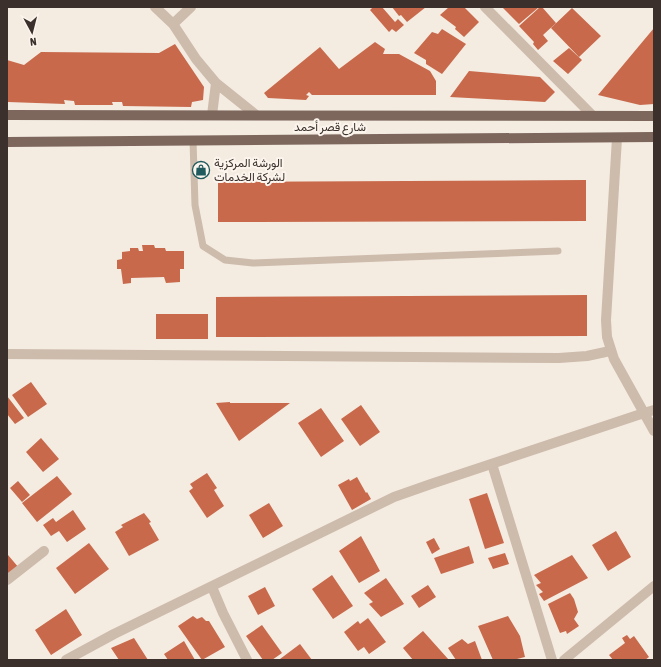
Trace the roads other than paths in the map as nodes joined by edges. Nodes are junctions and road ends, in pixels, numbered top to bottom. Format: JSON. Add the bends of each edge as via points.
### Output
{"nodes":[{"id":1,"x":155,"y":7,"type":"edge"},
{"id":2,"x":191,"y":7,"type":"edge"},
{"id":3,"x":485,"y":7,"type":"edge"},
{"id":4,"x":173,"y":24,"type":"junction"},
{"id":5,"x":216,"y":84,"type":"junction"},
{"id":6,"x":7,"y":115,"type":"edge"},
{"id":7,"x":212,"y":115,"type":"junction"},
{"id":8,"x":256,"y":115,"type":"junction"},
{"id":9,"x":592,"y":115,"type":"junction"},
{"id":10,"x":654,"y":116,"type":"edge"},
{"id":11,"x":654,"y":137,"type":"edge"},
{"id":12,"x":617,"y":138,"type":"junction"},
{"id":13,"x":193,"y":140,"type":"junction"},
{"id":14,"x":7,"y":142,"type":"edge"},
{"id":15,"x":558,"y":252,"type":"dead end"},
{"id":16,"x":610,"y":351,"type":"junction"},
{"id":17,"x":7,"y":354,"type":"edge"},
{"id":18,"x":649,"y":412,"type":"edge"},
{"id":19,"x":654,"y":431,"type":"edge"},
{"id":20,"x":492,"y":464,"type":"junction"},
{"id":21,"x":44,"y":551,"type":"dead end"},
{"id":22,"x":7,"y":580,"type":"edge"},
{"id":23,"x":654,"y":586,"type":"edge"},
{"id":24,"x":212,"y":587,"type":"junction"},
{"id":25,"x":66,"y":660,"type":"edge"},
{"id":26,"x":247,"y":660,"type":"edge"},
{"id":27,"x":552,"y":660,"type":"edge"},
{"id":28,"x":564,"y":660,"type":"edge"}],
"edges":[{"from":1,"to":4,"type":"street"},
{"from":2,"to":4,"type":"street"},
{"from":3,"to":9,"type":"street"},
{"from":4,"to":5,"type":"street"},
{"from":5,"to":7,"type":"street"},
{"from":5,"to":8,"type":"street"},
{"from":6,"to":7,"type":"main road","name":"شارع قصر أحمد"},
{"from":7,"to":8,"type":"main road","name":"شارع قصر أحمد"},
{"from":8,"to":9,"type":"main road","name":"شارع قصر أحمد"},
{"from":9,"to":10,"type":"main road","name":"شارع قصر أحمد"},
{"from":11,"to":12,"type":"main road","name":"شارع قصر أحمد"},
{"from":12,"to":13,"type":"main road","name":"شارع قصر أحمد"},
{"from":12,"to":16,"type":"street","via":[[606,320]]},
{"from":13,"to":14,"type":"main road","name":"شارع قصر أحمد"},
{"from":13,"to":15,"type":"lane","via":[[195,205],[203,246],[225,260],[253,263]]},
{"from":16,"to":17,"type":"street","via":[[559,358]]},
{"from":16,"to":18,"type":"street"},
{"from":18,"to":19,"type":"street"},
{"from":18,"to":20,"type":"street"},
{"from":20,"to":24,"type":"street","via":[[394,497]]},
{"from":20,"to":27,"type":"street"},
{"from":21,"to":22,"type":"street"},
{"from":23,"to":28,"type":"street"},
{"from":24,"to":25,"type":"street"},
{"from":24,"to":26,"type":"street"}]}
